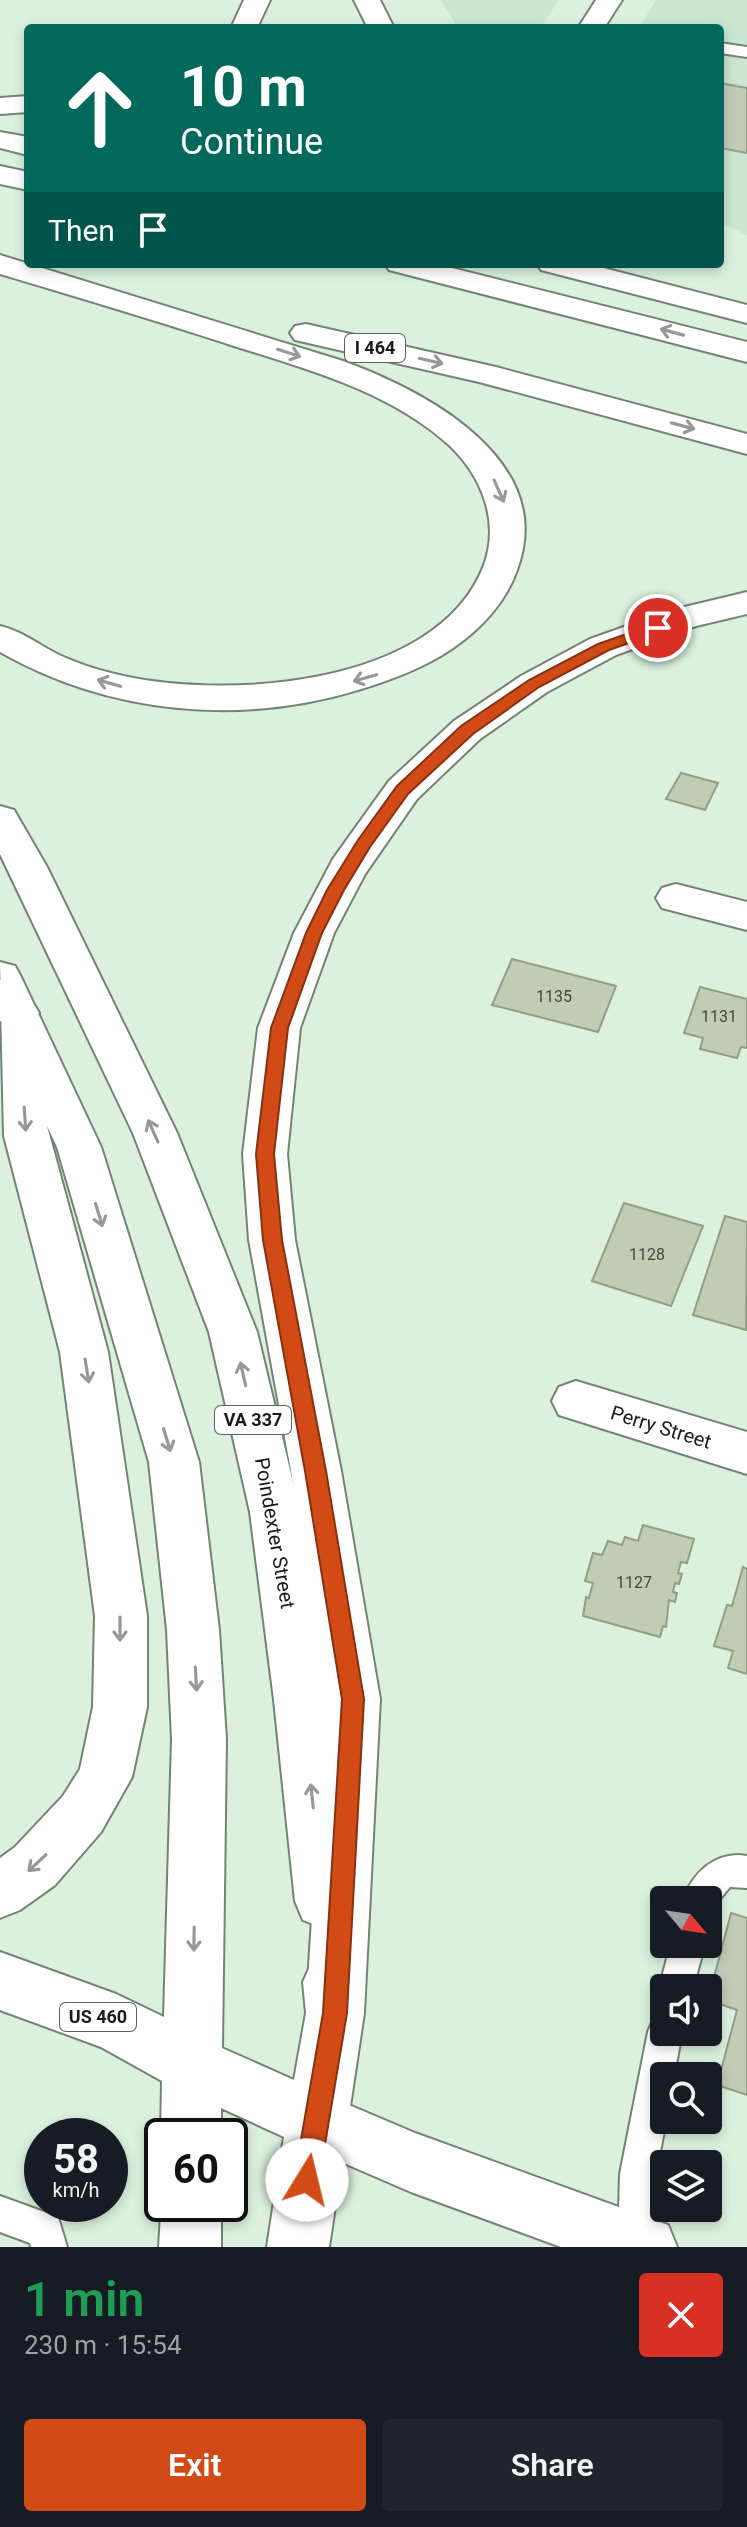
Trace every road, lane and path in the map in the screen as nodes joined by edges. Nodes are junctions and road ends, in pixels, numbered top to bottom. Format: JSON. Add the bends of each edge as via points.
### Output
{"nodes":[{"id":1,"x":257,"y":0,"type":"edge"},
{"id":2,"x":609,"y":0,"type":"edge"},
{"id":3,"x":246,"y":24,"type":"edge"},
{"id":4,"x":594,"y":24,"type":"edge"},
{"id":5,"x":724,"y":49,"type":"edge"},
{"id":6,"x":747,"y":52,"type":"edge"},
{"id":7,"x":24,"y":104,"type":"edge"},
{"id":8,"x":0,"y":106,"type":"edge"},
{"id":9,"x":0,"y":140,"type":"edge"},
{"id":10,"x":24,"y":145,"type":"edge"},
{"id":11,"x":0,"y":175,"type":"edge"},
{"id":12,"x":24,"y":180,"type":"edge"},
{"id":13,"x":0,"y":263,"type":"edge"},
{"id":14,"x":416,"y":268,"type":"edge"},
{"id":15,"x":568,"y":268,"type":"edge"},
{"id":16,"x":663,"y":268,"type":"edge"},
{"id":17,"x":747,"y":298,"type":"edge"},
{"id":18,"x":747,"y":314,"type":"edge"},
{"id":19,"x":747,"y":352,"type":"edge"},
{"id":20,"x":747,"y":444,"type":"edge"},
{"id":21,"x":747,"y":603,"type":"edge"},
{"id":22,"x":0,"y":637,"type":"edge"},
{"id":23,"x":0,"y":819,"type":"edge"},
{"id":24,"x":676,"y":898,"type":"dead end"},
{"id":25,"x":747,"y":916,"type":"edge"},
{"id":26,"x":6,"y":995,"type":"edge"},
{"id":27,"x":576,"y":1401,"type":"dead end"},
{"id":28,"x":747,"y":1453,"type":"edge"},
{"id":29,"x":747,"y":1872,"type":"edge"},
{"id":30,"x":709,"y":1886,"type":"edge"},
{"id":31,"x":0,"y":1891,"type":"edge"},
{"id":32,"x":0,"y":1981,"type":"edge"},
{"id":33,"x":335,"y":2013,"type":"junction"},
{"id":34,"x":662,"y":2046,"type":"edge"},
{"id":35,"x":191,"y":2064,"type":"junction"},
{"id":36,"x":191,"y":2118,"type":"edge"},
{"id":37,"x":316,"y":2121,"type":"junction"},
{"id":38,"x":0,"y":2214,"type":"edge"},
{"id":39,"x":190,"y":2222,"type":"edge"},
{"id":40,"x":640,"y":2245,"type":"edge"},
{"id":41,"x":49,"y":2247,"type":"edge"},
{"id":42,"x":190,"y":2247,"type":"edge"},
{"id":43,"x":298,"y":2247,"type":"edge"}],
"edges":[{"from":1,"to":3,"type":"main road"},
{"from":2,"to":4,"type":"main road"},
{"from":5,"to":6,"type":"lane"},
{"from":7,"to":8,"type":"main road"},
{"from":9,"to":10,"type":"main road"},
{"from":11,"to":12,"type":"main road"},
{"from":13,"to":20,"type":"main road","number":"I 464","one_way":true,"via":[[485,374]]},
{"from":13,"to":22,"type":"main road","one_way":true,"via":[[378,386],[453,430],[482,460],[509,525],[505,559],[490,592],[460,626],[398,665],[327,689],[223,699],[133,691],[66,671]]},
{"from":19,"to":14,"type":"main road","one_way":true},
{"from":15,"to":18,"type":"main road"},
{"from":16,"to":17,"type":"main road"},
{"from":21,"to":33,"type":"main road","via":[[603,647],[534,684],[467,730],[403,790],[347,869],[314,933],[279,1028],[265,1154],[272,1240],[353,1699]]},
{"from":33,"to":23,"type":"main road","name":"Poindexter Street","number":"VA 337","one_way":true,"via":[[275,1512],[233,1332],[155,1133]]},
{"from":24,"to":25,"type":"main road"},
{"from":26,"to":31,"type":"main road","one_way":true,"via":[[26,1136],[84,1352],[121,1616],[120,1707],[105,1777],[82,1814],[35,1866]]},
{"from":26,"to":35,"type":"main road","one_way":true,"via":[[79,1147],[174,1462],[199,1739]]},
{"from":27,"to":28,"type":"main road","name":"Perry Street"},
{"from":29,"to":30,"type":"lane","via":[[735,1869],[716,1876]]},
{"from":32,"to":35,"type":"main road","number":"US 460","via":[[116,2023]]},
{"from":33,"to":37,"type":"main road","name":"Poindexter Street","number":"VA 337"},
{"from":34,"to":40,"type":"lane","via":[[638,2174]]},
{"from":35,"to":36,"type":"main road"},
{"from":35,"to":37,"type":"main road","number":"US 460"},
{"from":37,"to":40,"type":"main road","via":[[411,2162]]},
{"from":37,"to":43,"type":"main road","name":"Poindexter Street"},
{"from":38,"to":41,"type":"lane","via":[[45,2230]]},
{"from":39,"to":42,"type":"main road"}]}
